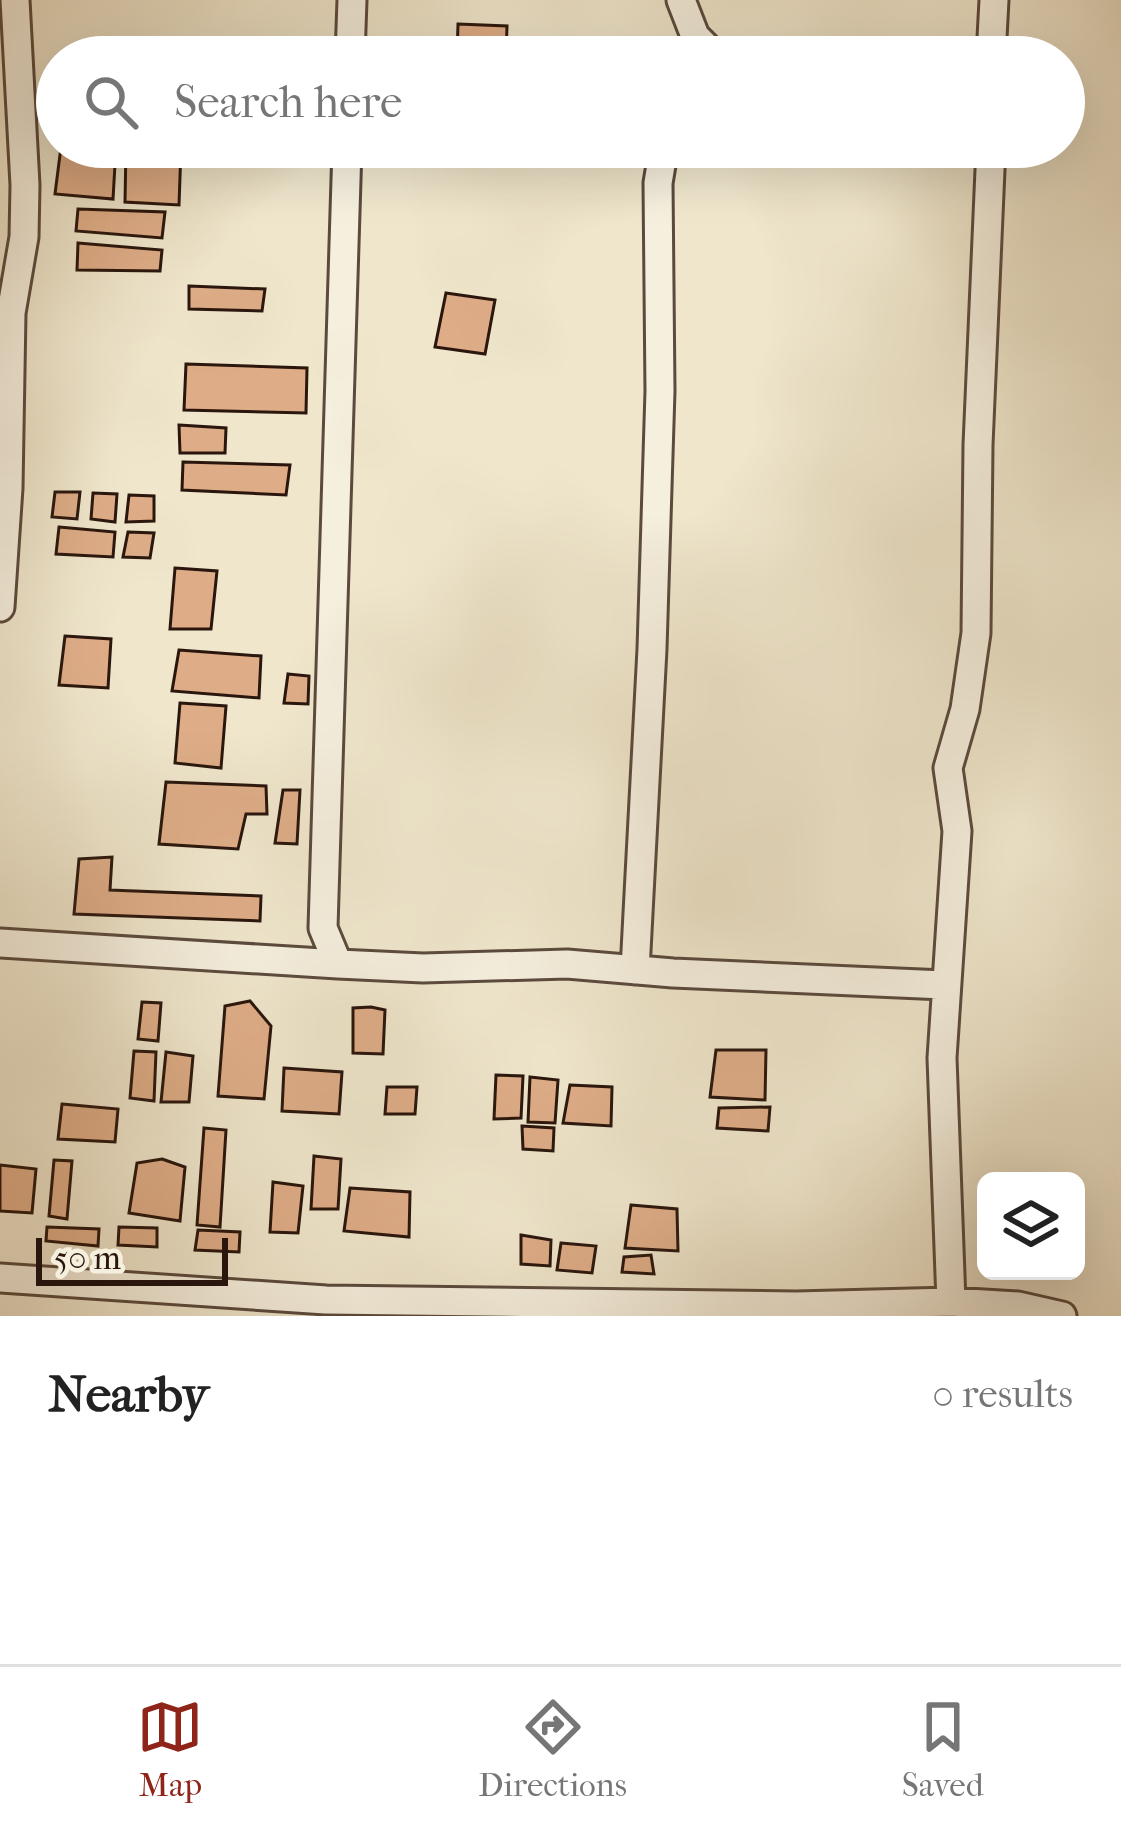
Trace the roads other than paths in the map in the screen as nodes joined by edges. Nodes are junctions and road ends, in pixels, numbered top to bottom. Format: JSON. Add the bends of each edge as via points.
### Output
{"nodes":[{"id":1,"x":15,"y":0,"type":"edge"},
{"id":2,"x":352,"y":0,"type":"edge"},
{"id":3,"x":681,"y":0,"type":"edge"},
{"id":4,"x":994,"y":0,"type":"edge"},
{"id":5,"x":351,"y":36,"type":"edge"},
{"id":6,"x":695,"y":36,"type":"edge"},
{"id":7,"x":992,"y":36,"type":"edge"},
{"id":8,"x":346,"y":168,"type":"edge"},
{"id":9,"x":660,"y":168,"type":"edge"},
{"id":10,"x":990,"y":168,"type":"edge"},
{"id":11,"x":0,"y":607,"type":"edge"},
{"id":12,"x":0,"y":943,"type":"edge"},
{"id":13,"x":338,"y":964,"type":"junction"},
{"id":14,"x":635,"y":970,"type":"junction"},
{"id":15,"x":944,"y":985,"type":"junction"},
{"id":16,"x":0,"y":1278,"type":"edge"},
{"id":17,"x":951,"y":1302,"type":"junction"},
{"id":18,"x":169,"y":1304,"type":"edge"},
{"id":19,"x":473,"y":1310,"type":"edge"},
{"id":20,"x":796,"y":1311,"type":"edge"},
{"id":21,"x":1062,"y":1316,"type":"edge"}],
"edges":[{"from":1,"to":11,"type":"street","via":[[26,185],[10,313]]},
{"from":2,"to":5,"type":"street"},
{"from":3,"to":6,"type":"street"},
{"from":4,"to":7,"type":"street"},
{"from":8,"to":13,"type":"street","via":[[323,928]]},
{"from":9,"to":14,"type":"street","via":[[652,649]]},
{"from":10,"to":15,"type":"street","via":[[976,633],[948,768],[957,868]]},
{"from":12,"to":13,"type":"street"},
{"from":13,"to":14,"type":"street"},
{"from":14,"to":15,"type":"street"},
{"from":15,"to":17,"type":"street"},
{"from":16,"to":18,"type":"street"},
{"from":17,"to":20,"type":"street"},
{"from":17,"to":21,"type":"street"},
{"from":18,"to":19,"type":"street"},
{"from":19,"to":20,"type":"street"}]}
